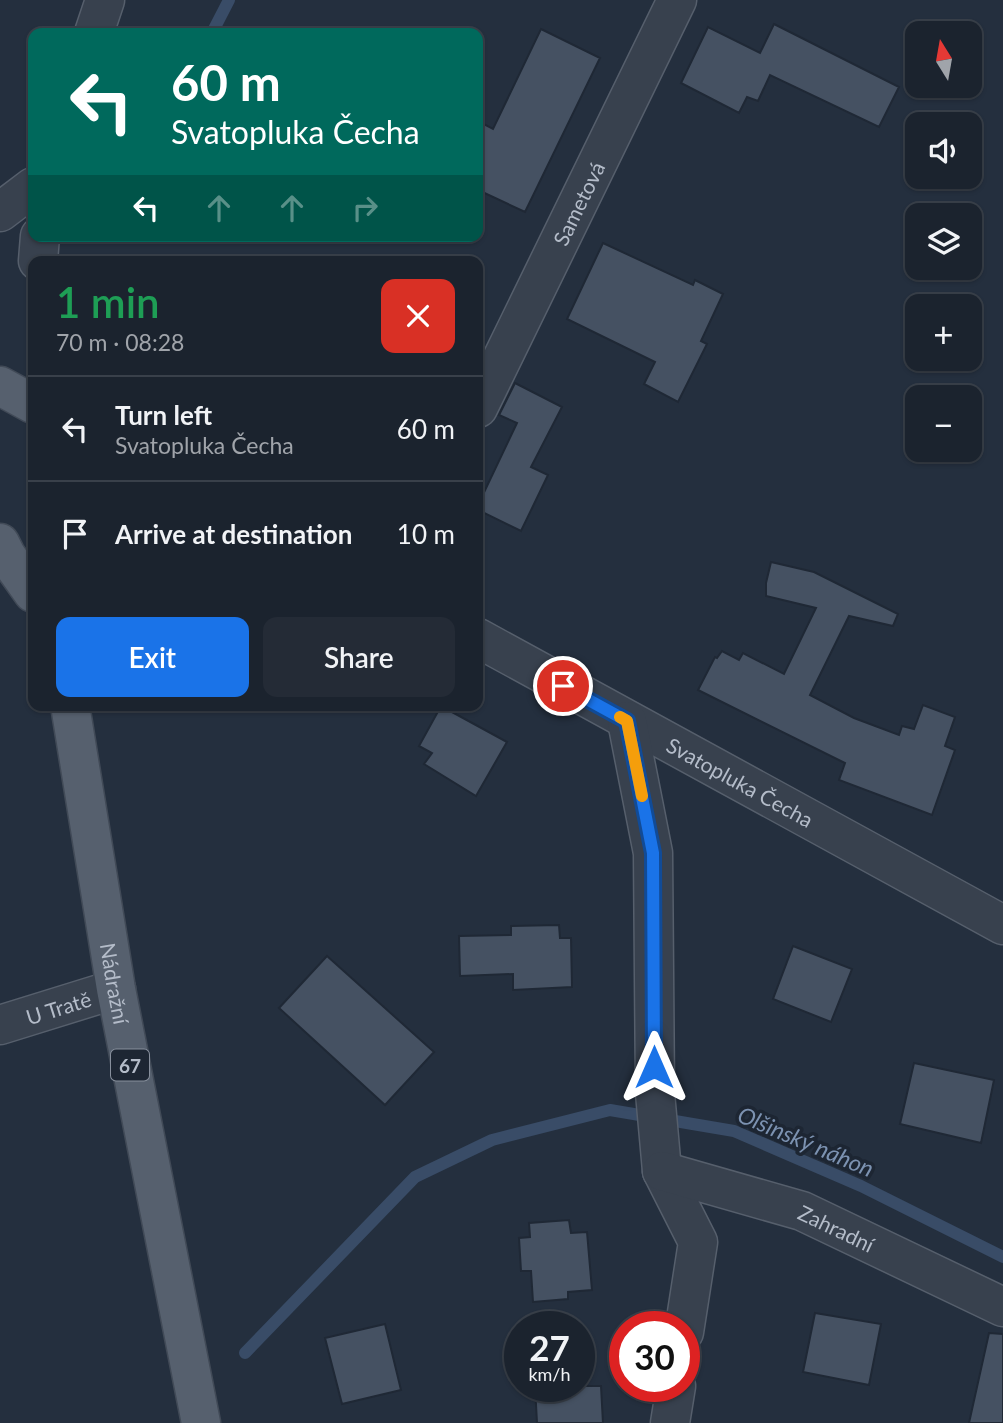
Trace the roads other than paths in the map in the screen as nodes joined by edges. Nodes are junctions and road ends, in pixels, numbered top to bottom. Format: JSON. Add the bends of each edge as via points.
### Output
{"nodes":[{"id":1,"x":105,"y":0,"type":"edge"},
{"id":2,"x":677,"y":0,"type":"edge"},
{"id":3,"x":95,"y":28,"type":"edge"},
{"id":4,"x":28,"y":191,"type":"edge"},
{"id":5,"x":0,"y":212,"type":"edge"},
{"id":6,"x":0,"y":386,"type":"edge"},
{"id":7,"x":483,"y":398,"type":"edge"},
{"id":8,"x":28,"y":401,"type":"edge"},
{"id":9,"x":0,"y":543,"type":"edge"},
{"id":10,"x":28,"y":585,"type":"edge"},
{"id":11,"x":483,"y":641,"type":"edge"},
{"id":12,"x":71,"y":711,"type":"edge"},
{"id":13,"x":627,"y":721,"type":"junction"},
{"id":14,"x":1003,"y":925,"type":"edge"},
{"id":15,"x":116,"y":989,"type":"junction"},
{"id":16,"x":0,"y":1025,"type":"edge"},
{"id":17,"x":660,"y":1153,"type":"junction"},
{"id":18,"x":1003,"y":1307,"type":"edge"},
{"id":19,"x":687,"y":1311,"type":"edge"},
{"id":20,"x":673,"y":1402,"type":"edge"},
{"id":21,"x":201,"y":1423,"type":"edge"},
{"id":22,"x":670,"y":1423,"type":"edge"}],
"edges":[{"from":1,"to":3,"type":"street"},
{"from":2,"to":7,"type":"street","name":"Sametová"},
{"from":4,"to":5,"type":"street"},
{"from":6,"to":8,"type":"main road"},
{"from":9,"to":10,"type":"main road"},
{"from":11,"to":13,"type":"street","name":"Svatopluka Čecha"},
{"from":12,"to":15,"type":"main road","name":"Nádražní","number":"67"},
{"from":13,"to":14,"type":"street","name":"Svatopluka Čecha"},
{"from":13,"to":17,"type":"street","via":[[653,853],[655,1094]]},
{"from":15,"to":16,"type":"street","name":"U Tratě"},
{"from":15,"to":21,"type":"main road","name":"Nádražní","number":"67"},
{"from":17,"to":18,"type":"street","name":"Zahradní","via":[[802,1211]]},
{"from":17,"to":19,"type":"street","via":[[698,1242]]},
{"from":20,"to":22,"type":"street"}]}
